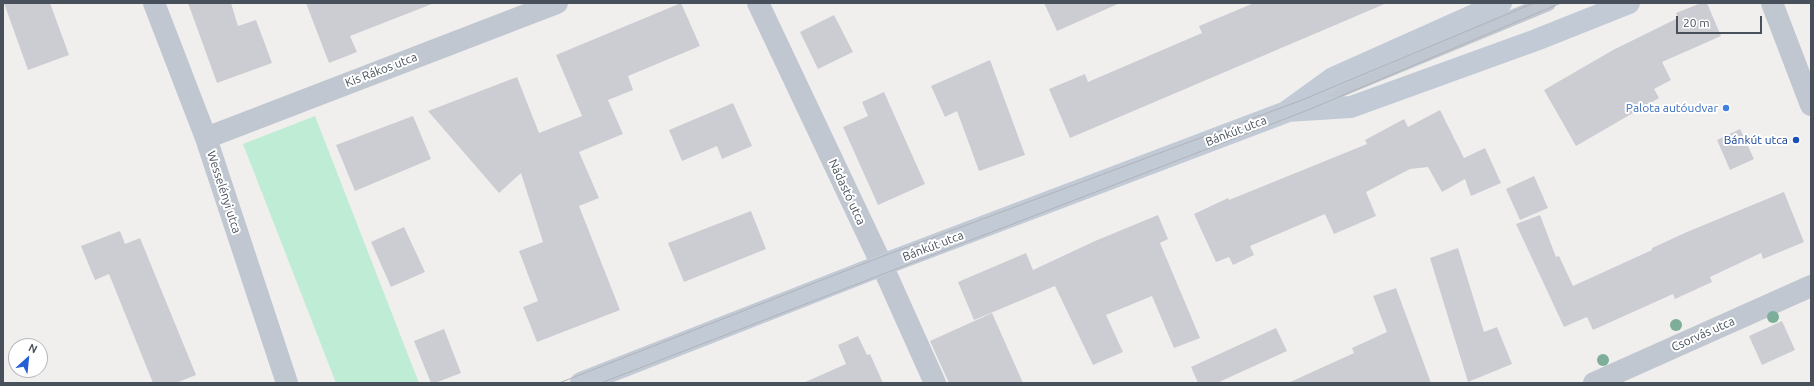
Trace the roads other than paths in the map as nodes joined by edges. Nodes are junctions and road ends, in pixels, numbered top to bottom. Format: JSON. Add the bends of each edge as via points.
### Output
{"nodes":[{"id":1,"x":154,"y":3,"type":"edge"},
{"id":2,"x":557,"y":3,"type":"edge"},
{"id":3,"x":758,"y":3,"type":"edge"},
{"id":4,"x":1501,"y":3,"type":"edge"},
{"id":5,"x":1548,"y":3,"type":"edge"},
{"id":6,"x":1629,"y":3,"type":"edge"},
{"id":7,"x":1772,"y":3,"type":"edge"},
{"id":8,"x":1811,"y":105,"type":"edge"},
{"id":9,"x":1286,"y":112,"type":"junction"},
{"id":10,"x":206,"y":138,"type":"junction"},
{"id":11,"x":882,"y":265,"type":"junction"},
{"id":12,"x":1811,"y":286,"type":"edge"},
{"id":13,"x":287,"y":383,"type":"edge"},
{"id":14,"x":581,"y":383,"type":"edge"},
{"id":15,"x":935,"y":383,"type":"edge"},
{"id":16,"x":1594,"y":383,"type":"edge"}],
"edges":[{"from":1,"to":10,"type":"street","name":"Wesselényi utca"},
{"from":2,"to":10,"type":"street","name":"Kis Rákos utca"},
{"from":3,"to":11,"type":"street","name":"Nádastó utca"},
{"from":4,"to":9,"type":"street","name":"Bánkút utca","via":[[1333,78]]},
{"from":5,"to":9,"type":"lane"},
{"from":6,"to":9,"type":"street","name":"Bánkút utca","via":[[1536,40],[1351,107]]},
{"from":7,"to":8,"type":"street"},
{"from":9,"to":11,"type":"street","name":"Bánkút utca"},
{"from":10,"to":13,"type":"street","name":"Wesselényi utca"},
{"from":11,"to":14,"type":"street","name":"Bánkút utca"},
{"from":11,"to":15,"type":"street","name":"Nádastó utca"},
{"from":12,"to":16,"type":"street","name":"Csorvás utca"}]}
